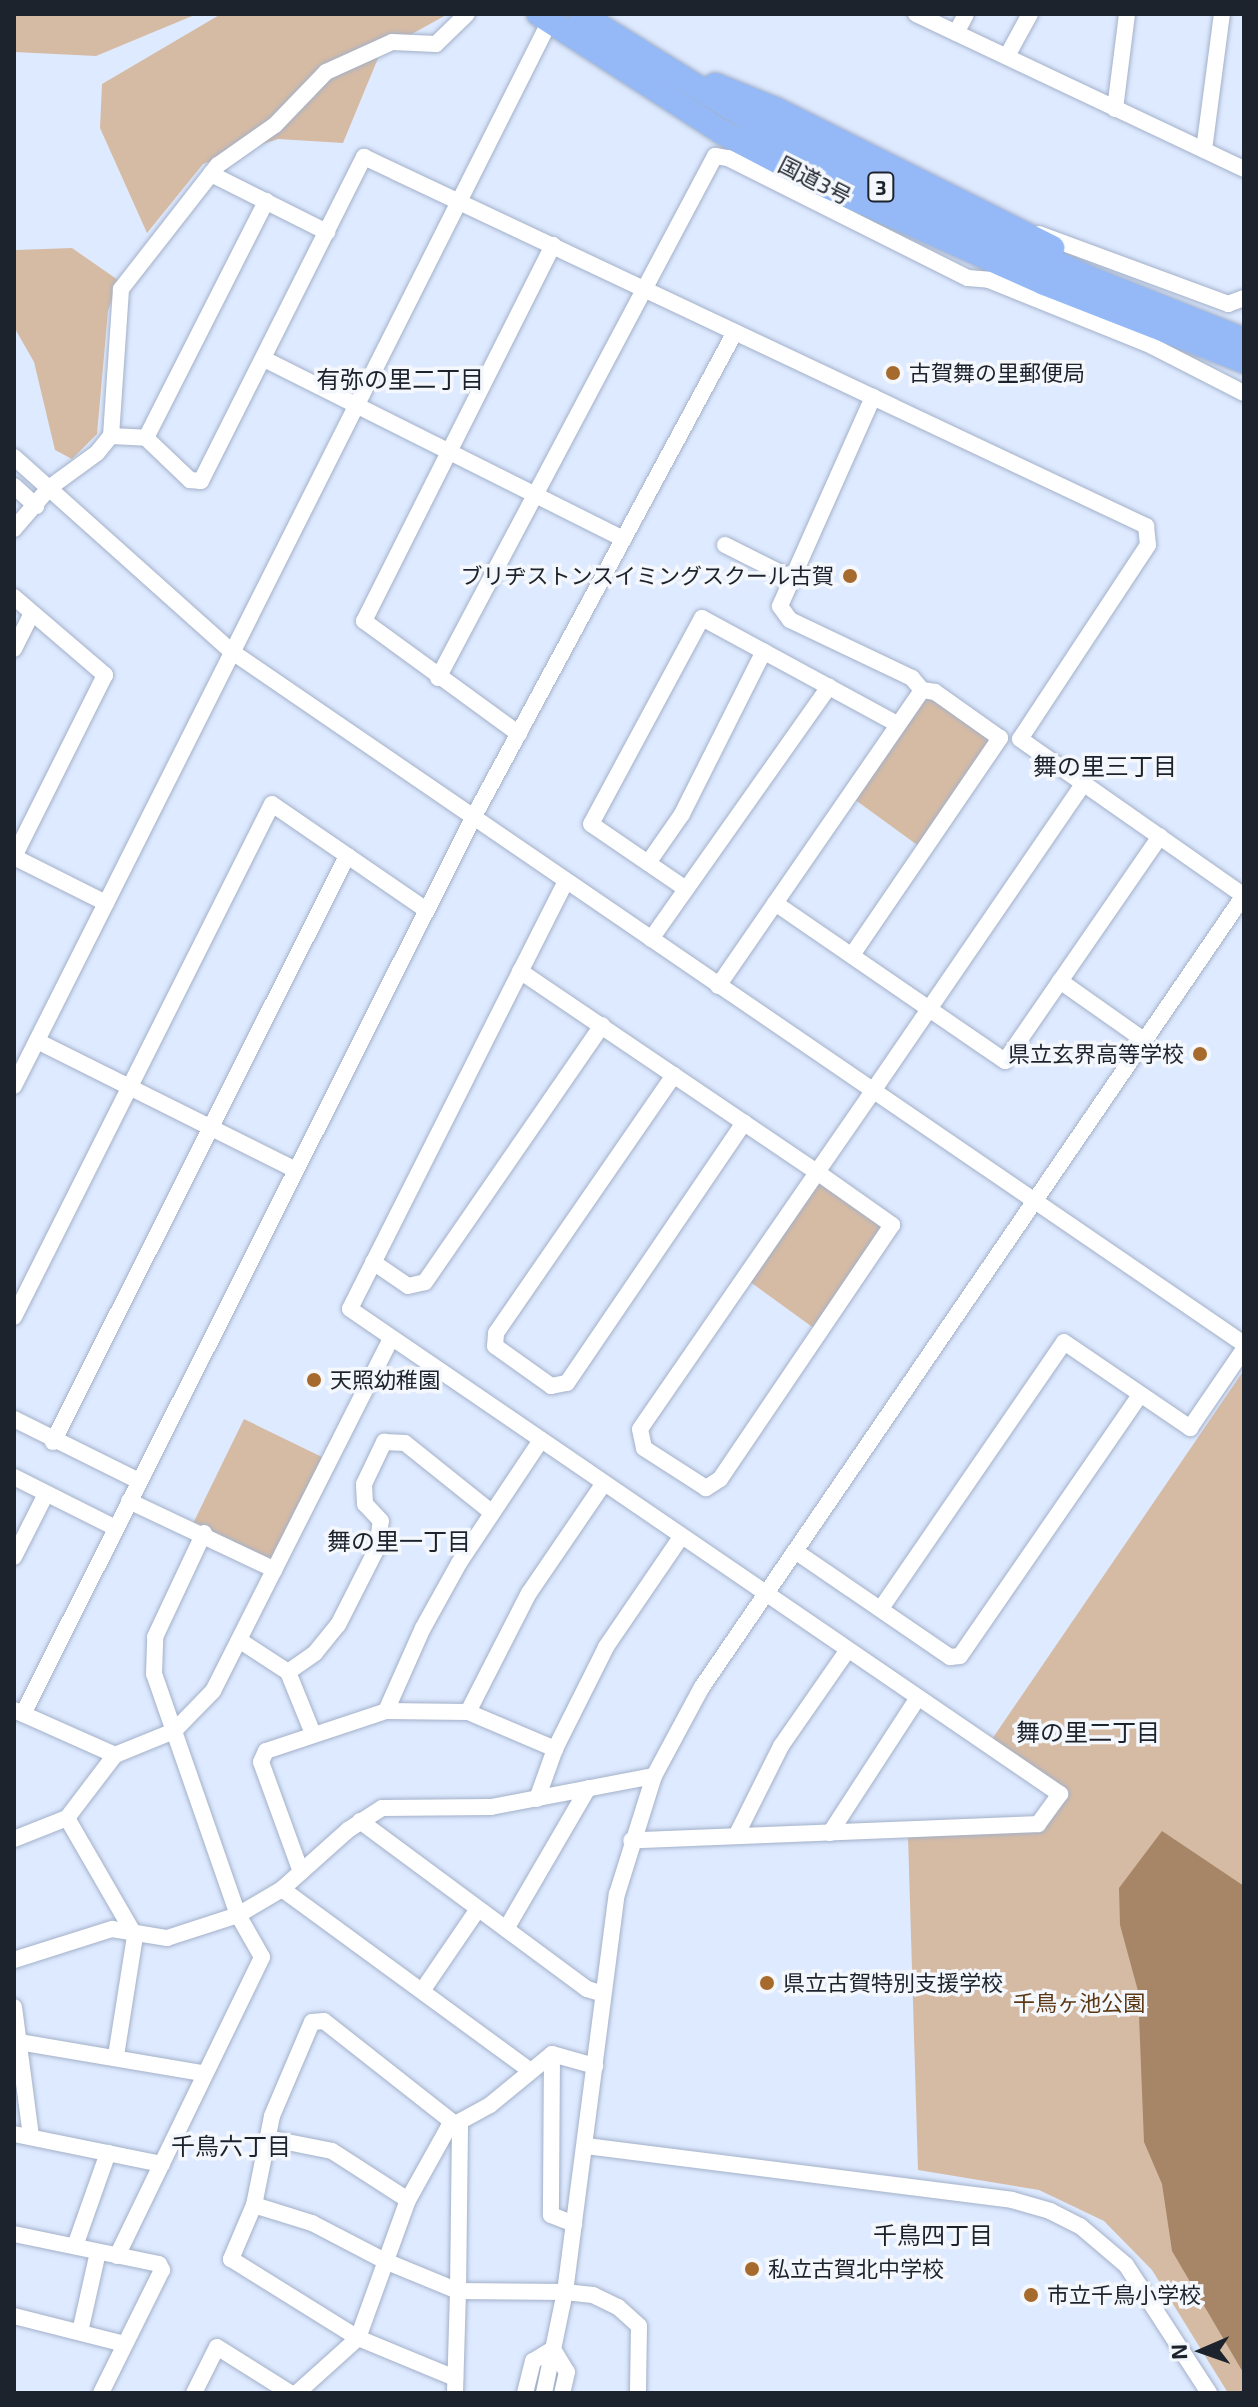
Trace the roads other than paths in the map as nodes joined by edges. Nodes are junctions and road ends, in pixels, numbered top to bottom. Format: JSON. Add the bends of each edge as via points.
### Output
{"nodes":[{"id":1,"x":467,"y":14,"type":"edge"},
{"id":2,"x":580,"y":14,"type":"edge"},
{"id":3,"x":916,"y":14,"type":"edge"},
{"id":4,"x":966,"y":14,"type":"edge"},
{"id":5,"x":1030,"y":14,"type":"edge"},
{"id":6,"x":1127,"y":14,"type":"edge"},
{"id":7,"x":1222,"y":14,"type":"edge"},
{"id":8,"x":548,"y":16,"type":"edge"},
{"id":9,"x":956,"y":33,"type":"junction"},
{"id":10,"x":1007,"y":56,"type":"junction"},
{"id":11,"x":685,"y":81,"type":"junction"},
{"id":12,"x":1115,"y":109,"type":"junction"},
{"id":13,"x":1204,"y":150,"type":"junction"},
{"id":14,"x":1244,"y":169,"type":"edge"},
{"id":15,"x":211,"y":174,"type":"junction"},
{"id":16,"x":266,"y":201,"type":"junction"},
{"id":17,"x":458,"y":201,"type":"junction"},
{"id":18,"x":1021,"y":230,"type":"junction"},
{"id":19,"x":327,"y":232,"type":"junction"},
{"id":20,"x":945,"y":241,"type":"junction"},
{"id":21,"x":553,"y":245,"type":"junction"},
{"id":22,"x":1084,"y":276,"type":"junction"},
{"id":23,"x":989,"y":280,"type":"junction"},
{"id":24,"x":647,"y":290,"type":"junction"},
{"id":25,"x":1244,"y":298,"type":"edge"},
{"id":26,"x":735,"y":332,"type":"junction"},
{"id":27,"x":1244,"y":340,"type":"edge"},
{"id":28,"x":264,"y":359,"type":"junction"},
{"id":29,"x":1244,"y":361,"type":"edge"},
{"id":30,"x":1244,"y":393,"type":"edge"},
{"id":31,"x":873,"y":397,"type":"junction"},
{"id":32,"x":355,"y":405,"type":"junction"},
{"id":33,"x":111,"y":436,"type":"junction"},
{"id":34,"x":146,"y":438,"type":"junction"},
{"id":35,"x":449,"y":452,"type":"junction"},
{"id":36,"x":14,"y":457,"type":"edge"},
{"id":37,"x":14,"y":486,"type":"edge"},
{"id":38,"x":49,"y":488,"type":"junction"},
{"id":39,"x":537,"y":495,"type":"junction"},
{"id":40,"x":36,"y":506,"type":"junction"},
{"id":41,"x":14,"y":529,"type":"edge"},
{"id":42,"x":623,"y":539,"type":"junction"},
{"id":43,"x":725,"y":545,"type":"dead end"},
{"id":44,"x":789,"y":577,"type":"junction"},
{"id":45,"x":14,"y":597,"type":"edge"},
{"id":46,"x":32,"y":613,"type":"junction"},
{"id":47,"x":14,"y":649,"type":"edge"},
{"id":48,"x":231,"y":651,"type":"junction"},
{"id":49,"x":764,"y":651,"type":"junction"},
{"id":50,"x":438,"y":678,"type":"junction"},
{"id":51,"x":829,"y":687,"type":"junction"},
{"id":52,"x":922,"y":690,"type":"junction"},
{"id":53,"x":897,"y":724,"type":"junction"},
{"id":54,"x":519,"y":734,"type":"junction"},
{"id":55,"x":1081,"y":787,"type":"junction"},
{"id":56,"x":473,"y":818,"type":"junction"},
{"id":57,"x":1160,"y":836,"type":"junction"},
{"id":58,"x":347,"y":856,"type":"junction"},
{"id":59,"x":14,"y":857,"type":"edge"},
{"id":60,"x":648,"y":863,"type":"junction"},
{"id":61,"x":566,"y":881,"type":"junction"},
{"id":62,"x":686,"y":889,"type":"junction"},
{"id":63,"x":1244,"y":896,"type":"edge"},
{"id":64,"x":106,"y":903,"type":"junction"},
{"id":65,"x":775,"y":903,"type":"junction"},
{"id":66,"x":426,"y":910,"type":"junction"},
{"id":67,"x":651,"y":939,"type":"junction"},
{"id":68,"x":852,"y":955,"type":"junction"},
{"id":69,"x":520,"y":971,"type":"junction"},
{"id":70,"x":1060,"y":981,"type":"junction"},
{"id":71,"x":718,"y":986,"type":"junction"},
{"id":72,"x":929,"y":1009,"type":"junction"},
{"id":73,"x":602,"y":1025,"type":"junction"},
{"id":74,"x":37,"y":1041,"type":"junction"},
{"id":75,"x":1145,"y":1041,"type":"junction"},
{"id":76,"x":674,"y":1075,"type":"junction"},
{"id":77,"x":14,"y":1086,"type":"edge"},
{"id":78,"x":129,"y":1086,"type":"junction"},
{"id":79,"x":873,"y":1091,"type":"junction"},
{"id":80,"x":744,"y":1123,"type":"junction"},
{"id":81,"x":209,"y":1127,"type":"junction"},
{"id":82,"x":296,"y":1170,"type":"junction"},
{"id":83,"x":817,"y":1172,"type":"junction"},
{"id":84,"x":1035,"y":1203,"type":"junction"},
{"id":85,"x":373,"y":1262,"type":"junction"},
{"id":86,"x":14,"y":1317,"type":"edge"},
{"id":87,"x":391,"y":1338,"type":"junction"},
{"id":88,"x":1244,"y":1346,"type":"edge"},
{"id":89,"x":1140,"y":1395,"type":"junction"},
{"id":90,"x":14,"y":1419,"type":"edge"},
{"id":91,"x":541,"y":1440,"type":"junction"},
{"id":92,"x":53,"y":1442,"type":"junction"},
{"id":93,"x":14,"y":1477,"type":"edge"},
{"id":94,"x":139,"y":1481,"type":"junction"},
{"id":95,"x":604,"y":1483,"type":"junction"},
{"id":96,"x":46,"y":1494,"type":"junction"},
{"id":97,"x":129,"y":1501,"type":"junction"},
{"id":98,"x":491,"y":1512,"type":"junction"},
{"id":99,"x":116,"y":1528,"type":"junction"},
{"id":100,"x":204,"y":1533,"type":"junction"},
{"id":101,"x":681,"y":1537,"type":"junction"},
{"id":102,"x":795,"y":1551,"type":"junction"},
{"id":103,"x":14,"y":1557,"type":"edge"},
{"id":104,"x":275,"y":1570,"type":"junction"},
{"id":105,"x":765,"y":1594,"type":"junction"},
{"id":106,"x":882,"y":1607,"type":"junction"},
{"id":107,"x":239,"y":1640,"type":"junction"},
{"id":108,"x":847,"y":1651,"type":"junction"},
{"id":109,"x":288,"y":1672,"type":"junction"},
{"id":110,"x":917,"y":1699,"type":"junction"},
{"id":111,"x":386,"y":1711,"type":"junction"},
{"id":112,"x":19,"y":1712,"type":"edge"},
{"id":113,"x":468,"y":1712,"type":"junction"},
{"id":114,"x":174,"y":1731,"type":"junction"},
{"id":115,"x":313,"y":1734,"type":"junction"},
{"id":116,"x":555,"y":1749,"type":"junction"},
{"id":117,"x":115,"y":1755,"type":"junction"},
{"id":118,"x":654,"y":1776,"type":"junction"},
{"id":119,"x":588,"y":1788,"type":"junction"},
{"id":120,"x":537,"y":1799,"type":"junction"},
{"id":121,"x":67,"y":1818,"type":"junction"},
{"id":122,"x":360,"y":1821,"type":"junction"},
{"id":123,"x":18,"y":1831,"type":"edge"},
{"id":124,"x":830,"y":1833,"type":"junction"},
{"id":125,"x":736,"y":1836,"type":"junction"},
{"id":126,"x":631,"y":1840,"type":"junction"},
{"id":127,"x":301,"y":1872,"type":"junction"},
{"id":128,"x":282,"y":1889,"type":"junction"},
{"id":129,"x":478,"y":1909,"type":"junction"},
{"id":130,"x":238,"y":1915,"type":"junction"},
{"id":131,"x":506,"y":1929,"type":"junction"},
{"id":132,"x":135,"y":1936,"type":"junction"},
{"id":133,"x":14,"y":1960,"type":"edge"},
{"id":134,"x":422,"y":1991,"type":"junction"},
{"id":135,"x":603,"y":1994,"type":"junction"},
{"id":136,"x":14,"y":2007,"type":"edge"},
{"id":137,"x":19,"y":2042,"type":"junction"},
{"id":138,"x":552,"y":2054,"type":"junction"},
{"id":139,"x":116,"y":2056,"type":"junction"},
{"id":140,"x":595,"y":2066,"type":"junction"},
{"id":141,"x":528,"y":2069,"type":"junction"},
{"id":142,"x":202,"y":2073,"type":"junction"},
{"id":143,"x":455,"y":2121,"type":"junction"},
{"id":144,"x":22,"y":2136,"type":"edge"},
{"id":145,"x":267,"y":2138,"type":"junction"},
{"id":146,"x":586,"y":2146,"type":"junction"},
{"id":147,"x":108,"y":2153,"type":"junction"},
{"id":148,"x":162,"y":2164,"type":"junction"},
{"id":149,"x":408,"y":2200,"type":"junction"},
{"id":150,"x":254,"y":2205,"type":"junction"},
{"id":151,"x":574,"y":2224,"type":"junction"},
{"id":152,"x":14,"y":2234,"type":"edge"},
{"id":153,"x":75,"y":2246,"type":"junction"},
{"id":154,"x":98,"y":2252,"type":"junction"},
{"id":155,"x":117,"y":2256,"type":"junction"},
{"id":156,"x":385,"y":2261,"type":"junction"},
{"id":157,"x":458,"y":2291,"type":"junction"},
{"id":158,"x":565,"y":2292,"type":"junction"},
{"id":159,"x":14,"y":2316,"type":"edge"},
{"id":160,"x":80,"y":2332,"type":"junction"},
{"id":161,"x":358,"y":2338,"type":"junction"},
{"id":162,"x":125,"y":2344,"type":"junction"},
{"id":163,"x":553,"y":2349,"type":"junction"},
{"id":164,"x":455,"y":2385,"type":"edge"},
{"id":165,"x":101,"y":2393,"type":"edge"},
{"id":166,"x":194,"y":2393,"type":"edge"},
{"id":167,"x":290,"y":2393,"type":"edge"},
{"id":168,"x":297,"y":2393,"type":"edge"},
{"id":169,"x":525,"y":2393,"type":"edge"},
{"id":170,"x":544,"y":2393,"type":"edge"},
{"id":171,"x":562,"y":2393,"type":"edge"},
{"id":172,"x":638,"y":2393,"type":"edge"},
{"id":173,"x":1209,"y":2393,"type":"edge"}],
"edges":[{"from":1,"to":15,"type":"street","via":[[436,44],[392,42],[326,72],[275,125]]},
{"from":2,"to":11,"type":"highway","name":"国道3号","number":"3"},
{"from":3,"to":9,"type":"street"},
{"from":4,"to":9,"type":"street"},
{"from":5,"to":10,"type":"street"},
{"from":6,"to":12,"type":"street"},
{"from":7,"to":13,"type":"street"},
{"from":8,"to":17,"type":"street"},
{"from":8,"to":20,"type":"highway","name":"国道3号","number":"3","via":[[722,132]]},
{"from":9,"to":10,"type":"street"},
{"from":10,"to":12,"type":"street"},
{"from":11,"to":18,"type":"highway","via":[[708,82],[777,110]]},
{"from":11,"to":22,"type":"highway","name":"国道3号","number":"3","via":[[834,164]]},
{"from":12,"to":13,"type":"street"},
{"from":13,"to":14,"type":"street"},
{"from":15,"to":16,"type":"street"},
{"from":15,"to":33,"type":"street","via":[[121,289]]},
{"from":16,"to":19,"type":"street"},
{"from":16,"to":34,"type":"street"},
{"from":17,"to":19,"type":"street","via":[[364,157]]},
{"from":17,"to":21,"type":"street"},
{"from":17,"to":32,"type":"street"},
{"from":18,"to":22,"type":"highway","via":[[1062,254]]},
{"from":18,"to":25,"type":"street","via":[[1228,304]]},
{"from":19,"to":28,"type":"street"},
{"from":20,"to":23,"type":"highway"},
{"from":20,"to":29,"type":"highway","name":"国道3号","number":"3"},
{"from":21,"to":24,"type":"street"},
{"from":21,"to":35,"type":"street"},
{"from":22,"to":27,"type":"highway","name":"国道3号","number":"3"},
{"from":23,"to":24,"type":"street","via":[[968,278],[728,158],[708,161]]},
{"from":23,"to":30,"type":"street","via":[[1152,346]]},
{"from":24,"to":26,"type":"street"},
{"from":24,"to":39,"type":"street"},
{"from":26,"to":31,"type":"street"},
{"from":26,"to":42,"type":"street"},
{"from":28,"to":32,"type":"street"},
{"from":28,"to":34,"type":"street","via":[[201,481],[190,480]]},
{"from":31,"to":44,"type":"street"},
{"from":31,"to":55,"type":"street","via":[[1150,530],[1148,545],[1020,733],[1022,744]]},
{"from":32,"to":35,"type":"street"},
{"from":32,"to":48,"type":"street"},
{"from":33,"to":34,"type":"street"},
{"from":33,"to":38,"type":"street","via":[[97,453]]},
{"from":35,"to":39,"type":"street"},
{"from":35,"to":50,"type":"street","via":[[364,621]]},
{"from":36,"to":38,"type":"street"},
{"from":37,"to":40,"type":"street"},
{"from":38,"to":40,"type":"street"},
{"from":38,"to":48,"type":"street"},
{"from":39,"to":42,"type":"street"},
{"from":39,"to":50,"type":"street"},
{"from":40,"to":41,"type":"street"},
{"from":42,"to":54,"type":"street"},
{"from":43,"to":44,"type":"street"},
{"from":44,"to":52,"type":"street","via":[[780,606],[790,620],[912,678]]},
{"from":45,"to":46,"type":"street"},
{"from":46,"to":47,"type":"street"},
{"from":46,"to":59,"type":"street","via":[[105,675]]},
{"from":48,"to":56,"type":"street"},
{"from":48,"to":64,"type":"street"},
{"from":49,"to":51,"type":"street"},
{"from":49,"to":60,"type":"street","via":[[682,814]]},
{"from":49,"to":60,"type":"street","via":[[702,618],[591,824]]},
{"from":50,"to":54,"type":"street"},
{"from":51,"to":53,"type":"street"},
{"from":51,"to":62,"type":"street"},
{"from":52,"to":53,"type":"street"},
{"from":52,"to":68,"type":"street","via":[[935,692],[1000,738]]},
{"from":53,"to":65,"type":"street"},
{"from":54,"to":56,"type":"street"},
{"from":55,"to":57,"type":"street"},
{"from":55,"to":72,"type":"street"},
{"from":56,"to":61,"type":"street"},
{"from":56,"to":66,"type":"street"},
{"from":57,"to":63,"type":"street"},
{"from":57,"to":70,"type":"street"},
{"from":58,"to":66,"type":"street"},
{"from":58,"to":78,"type":"street","via":[[272,804]]},
{"from":58,"to":81,"type":"street"},
{"from":59,"to":64,"type":"street"},
{"from":60,"to":62,"type":"street"},
{"from":61,"to":67,"type":"street"},
{"from":61,"to":69,"type":"street"},
{"from":62,"to":67,"type":"street"},
{"from":63,"to":75,"type":"street"},
{"from":64,"to":74,"type":"street"},
{"from":65,"to":68,"type":"street"},
{"from":65,"to":71,"type":"street"},
{"from":66,"to":82,"type":"street"},
{"from":67,"to":71,"type":"street"},
{"from":68,"to":72,"type":"street"},
{"from":69,"to":73,"type":"street"},
{"from":69,"to":85,"type":"street"},
{"from":70,"to":72,"type":"street","via":[[1005,1061]]},
{"from":70,"to":75,"type":"street"},
{"from":71,"to":79,"type":"street"},
{"from":72,"to":79,"type":"street"},
{"from":73,"to":76,"type":"street"},
{"from":73,"to":85,"type":"street","via":[[420,1287],[408,1286]]},
{"from":74,"to":77,"type":"street"},
{"from":74,"to":78,"type":"street"},
{"from":75,"to":84,"type":"street"},
{"from":76,"to":80,"type":"street"},
{"from":76,"to":80,"type":"street","via":[[496,1333],[495,1346],[551,1386],[567,1383]]},
{"from":78,"to":81,"type":"street"},
{"from":78,"to":86,"type":"street"},
{"from":79,"to":83,"type":"street"},
{"from":79,"to":84,"type":"street"},
{"from":80,"to":83,"type":"street"},
{"from":81,"to":82,"type":"street"},
{"from":81,"to":92,"type":"street"},
{"from":82,"to":94,"type":"street"},
{"from":83,"to":83,"type":"street","via":[[638,1434],[644,1448],[679,1466],[698,1486],[706,1488],[720,1479],[892,1225]]},
{"from":84,"to":88,"type":"street"},
{"from":84,"to":102,"type":"street"},
{"from":85,"to":87,"type":"street","via":[[350,1309]]},
{"from":87,"to":91,"type":"street"},
{"from":87,"to":104,"type":"street"},
{"from":88,"to":89,"type":"street","via":[[1190,1428]]},
{"from":89,"to":106,"type":"street","via":[[964,1653],[950,1657]]},
{"from":89,"to":106,"type":"street","via":[[1064,1342]]},
{"from":90,"to":92,"type":"street"},
{"from":91,"to":95,"type":"street"},
{"from":91,"to":98,"type":"street"},
{"from":92,"to":94,"type":"street"},
{"from":93,"to":96,"type":"street"},
{"from":94,"to":97,"type":"street"},
{"from":95,"to":101,"type":"street"},
{"from":95,"to":113,"type":"street","via":[[529,1593]]},
{"from":96,"to":99,"type":"street"},
{"from":96,"to":103,"type":"street"},
{"from":97,"to":99,"type":"street"},
{"from":97,"to":100,"type":"street"},
{"from":98,"to":109,"type":"street","via":[[405,1443],[384,1442],[364,1484],[365,1504],[381,1521],[377,1548],[338,1625],[315,1653]]},
{"from":98,"to":111,"type":"street","via":[[423,1628]]},
{"from":99,"to":112,"type":"street"},
{"from":100,"to":104,"type":"street"},
{"from":100,"to":114,"type":"street","via":[[155,1637],[154,1674]]},
{"from":101,"to":105,"type":"street"},
{"from":101,"to":116,"type":"street","via":[[606,1647]]},
{"from":102,"to":105,"type":"street"},
{"from":102,"to":106,"type":"street"},
{"from":104,"to":107,"type":"street"},
{"from":105,"to":108,"type":"street"},
{"from":105,"to":118,"type":"street","via":[[702,1687]]},
{"from":107,"to":109,"type":"street"},
{"from":107,"to":114,"type":"street","via":[[213,1691]]},
{"from":108,"to":110,"type":"street"},
{"from":108,"to":125,"type":"street","via":[[781,1746]]},
{"from":109,"to":115,"type":"street"},
{"from":110,"to":124,"type":"street"},
{"from":110,"to":124,"type":"street","via":[[1060,1794],[1038,1824]]},
{"from":111,"to":113,"type":"street"},
{"from":111,"to":115,"type":"street"},
{"from":112,"to":117,"type":"street"},
{"from":113,"to":116,"type":"street"},
{"from":114,"to":117,"type":"street"},
{"from":114,"to":130,"type":"street"},
{"from":115,"to":127,"type":"street","via":[[266,1751],[261,1762]]},
{"from":116,"to":120,"type":"street"},
{"from":117,"to":121,"type":"street"},
{"from":118,"to":119,"type":"street"},
{"from":118,"to":126,"type":"street"},
{"from":119,"to":120,"type":"street"},
{"from":119,"to":131,"type":"street"},
{"from":120,"to":122,"type":"street","via":[[448,1809],[401,1804]]},
{"from":121,"to":123,"type":"street"},
{"from":121,"to":132,"type":"street"},
{"from":122,"to":127,"type":"street"},
{"from":122,"to":129,"type":"street"},
{"from":124,"to":125,"type":"street"},
{"from":125,"to":126,"type":"street"},
{"from":126,"to":135,"type":"street"},
{"from":127,"to":128,"type":"street"},
{"from":128,"to":130,"type":"street"},
{"from":128,"to":134,"type":"street"},
{"from":129,"to":131,"type":"street"},
{"from":129,"to":134,"type":"street"},
{"from":130,"to":132,"type":"street","via":[[167,1938]]},
{"from":130,"to":142,"type":"street","via":[[262,1957]]},
{"from":131,"to":135,"type":"street","via":[[587,1989]]},
{"from":132,"to":133,"type":"street","via":[[112,1929]]},
{"from":132,"to":139,"type":"street"},
{"from":134,"to":141,"type":"street"},
{"from":135,"to":140,"type":"street"},
{"from":136,"to":137,"type":"street"},
{"from":137,"to":139,"type":"street"},
{"from":137,"to":144,"type":"street"},
{"from":138,"to":140,"type":"street"},
{"from":138,"to":141,"type":"street"},
{"from":138,"to":151,"type":"street","via":[[551,2215]]},
{"from":139,"to":142,"type":"street"},
{"from":140,"to":146,"type":"street"},
{"from":141,"to":143,"type":"street","via":[[490,2105]]},
{"from":142,"to":148,"type":"street"},
{"from":143,"to":145,"type":"street","via":[[324,2021],[312,2022]]},
{"from":143,"to":149,"type":"street"},
{"from":143,"to":157,"type":"street","via":[[460,2128]]},
{"from":144,"to":147,"type":"street"},
{"from":145,"to":149,"type":"street","via":[[332,2151]]},
{"from":145,"to":150,"type":"street"},
{"from":146,"to":151,"type":"street"},
{"from":146,"to":173,"type":"street","via":[[1012,2200],[1050,2211],[1091,2234],[1126,2265]]},
{"from":147,"to":148,"type":"street"},
{"from":147,"to":153,"type":"street"},
{"from":148,"to":155,"type":"street"},
{"from":149,"to":156,"type":"street"},
{"from":150,"to":156,"type":"street","via":[[312,2223]]},
{"from":150,"to":161,"type":"street","via":[[231,2259]]},
{"from":151,"to":158,"type":"street"},
{"from":152,"to":153,"type":"street"},
{"from":153,"to":154,"type":"street"},
{"from":154,"to":155,"type":"street"},
{"from":154,"to":160,"type":"street"},
{"from":155,"to":162,"type":"street","via":[[159,2264],[162,2270]]},
{"from":156,"to":157,"type":"street"},
{"from":156,"to":161,"type":"street"},
{"from":157,"to":158,"type":"street"},
{"from":157,"to":164,"type":"street"},
{"from":158,"to":163,"type":"street"},
{"from":158,"to":172,"type":"street","via":[[593,2295],[639,2326]]},
{"from":159,"to":160,"type":"street"},
{"from":160,"to":162,"type":"street"},
{"from":161,"to":164,"type":"street"},
{"from":161,"to":168,"type":"street"},
{"from":162,"to":165,"type":"street"},
{"from":163,"to":169,"type":"street","via":[[533,2361]]},
{"from":163,"to":170,"type":"street"},
{"from":163,"to":171,"type":"street","via":[[567,2372]]},
{"from":166,"to":167,"type":"street","via":[[217,2347]]}]}
